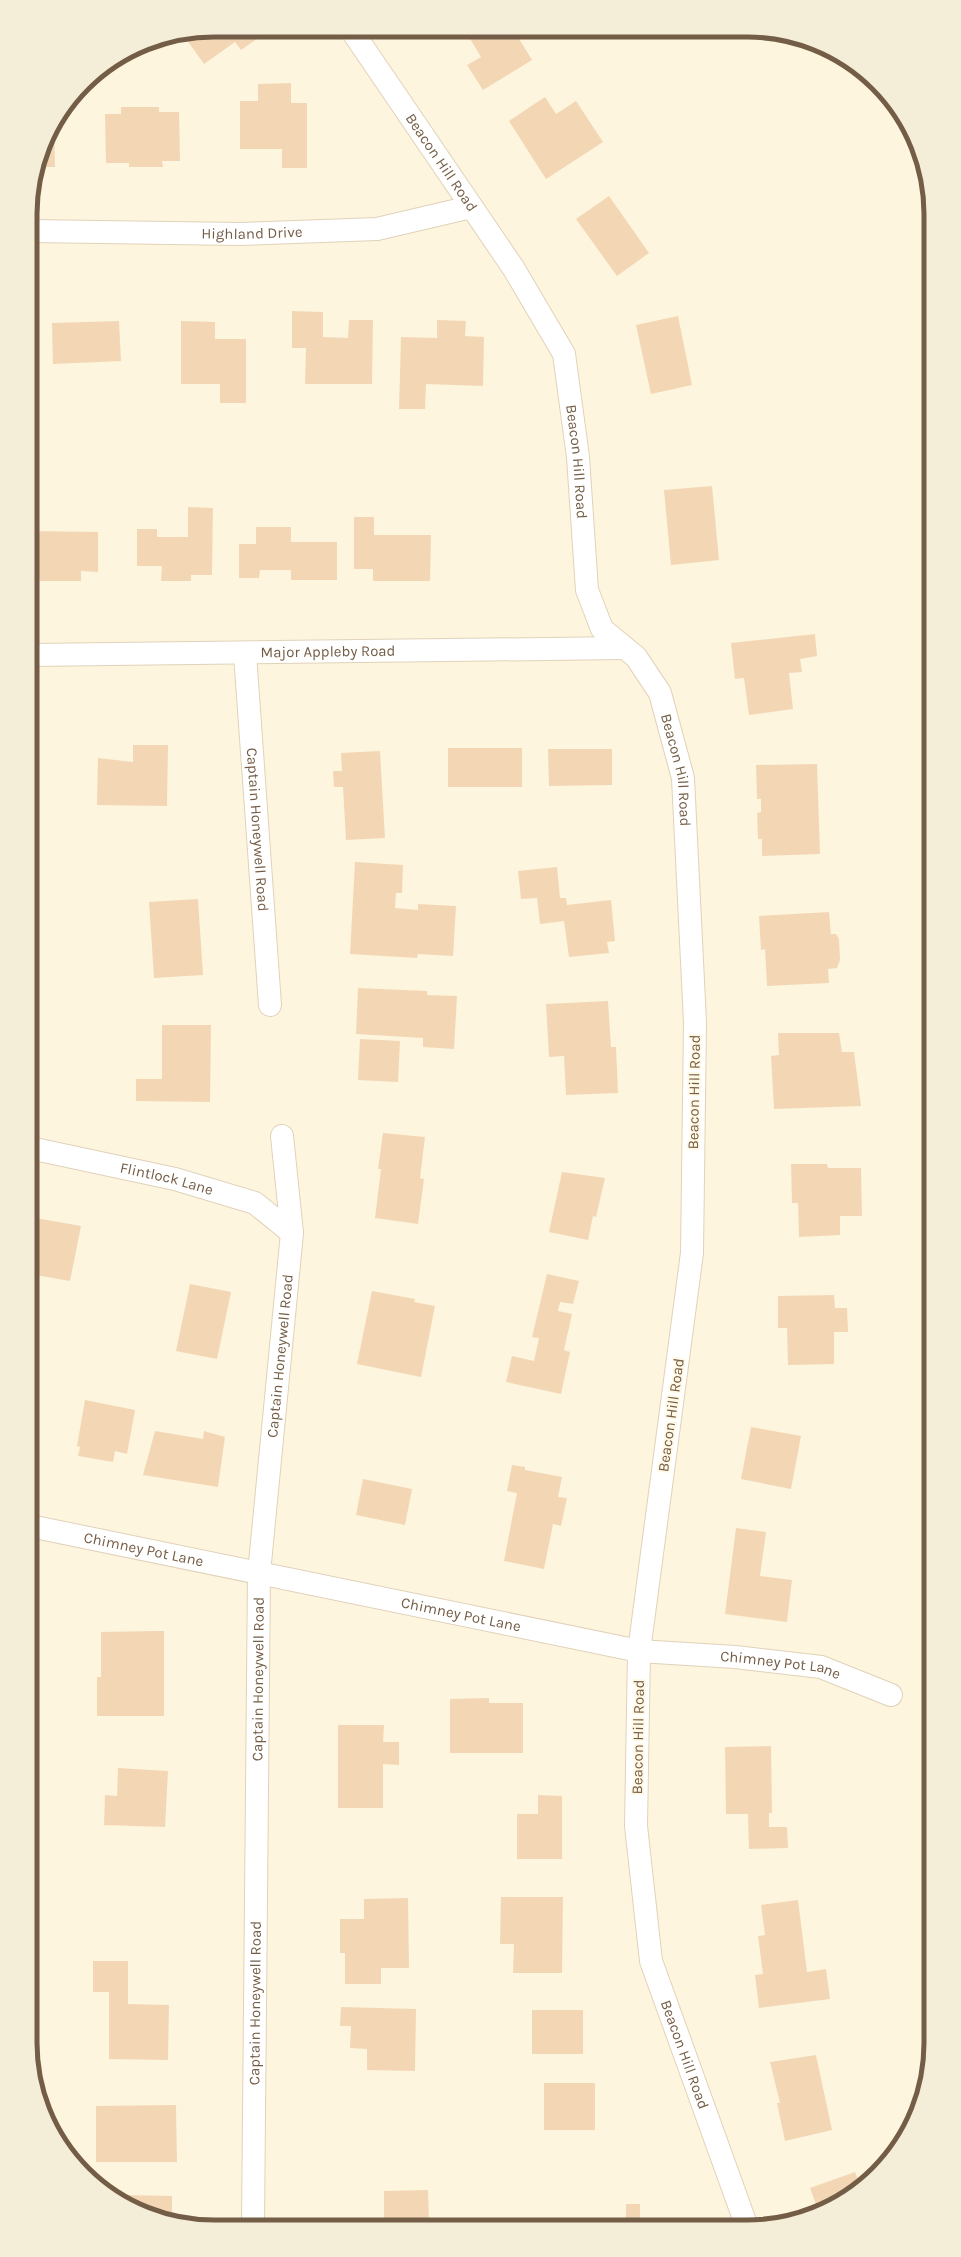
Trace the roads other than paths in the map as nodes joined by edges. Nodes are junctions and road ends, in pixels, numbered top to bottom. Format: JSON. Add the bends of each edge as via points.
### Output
{"nodes":[{"id":1,"x":356,"y":37,"type":"edge"},
{"id":2,"x":471,"y":207,"type":"junction"},
{"id":3,"x":37,"y":231,"type":"edge"},
{"id":4,"x":625,"y":648,"type":"junction"},
{"id":5,"x":245,"y":654,"type":"junction"},
{"id":6,"x":37,"y":655,"type":"edge"},
{"id":7,"x":270,"y":1005,"type":"dead end"},
{"id":8,"x":282,"y":1136,"type":"dead end"},
{"id":9,"x":37,"y":1149,"type":"edge"},
{"id":10,"x":292,"y":1233,"type":"junction"},
{"id":11,"x":37,"y":1527,"type":"edge"},
{"id":12,"x":259,"y":1573,"type":"junction"},
{"id":13,"x":639,"y":1651,"type":"junction"},
{"id":14,"x":892,"y":1695,"type":"dead end"},
{"id":15,"x":253,"y":2220,"type":"edge"},
{"id":16,"x":744,"y":2220,"type":"edge"}],
"edges":[{"from":1,"to":2,"type":"street","name":"Beacon Hill Road"},
{"from":2,"to":3,"type":"street","name":"Highland Drive","via":[[377,228],[240,234]]},
{"from":2,"to":4,"type":"street","name":"Beacon Hill Road","via":[[514,269],[564,354],[578,457],[588,590],[602,629]]},
{"from":4,"to":5,"type":"street","name":"Major Appleby Road"},
{"from":4,"to":13,"type":"street","name":"Beacon Hill Road","via":[[636,658],[660,693],[683,778],[695,1022],[692,1253]]},
{"from":5,"to":6,"type":"street","name":"Major Appleby Road"},
{"from":5,"to":7,"type":"street","name":"Captain Honeywell Road"},
{"from":8,"to":10,"type":"street","name":"Captain Honeywell Road"},
{"from":9,"to":10,"type":"street","name":"Flintlock Lane","via":[[175,1178],[255,1203]]},
{"from":10,"to":12,"type":"street","name":"Captain Honeywell Road"},
{"from":11,"to":12,"type":"street","name":"Chimney Pot Lane"},
{"from":12,"to":13,"type":"street","name":"Chimney Pot Lane"},
{"from":12,"to":15,"type":"street","name":"Captain Honeywell Road"},
{"from":13,"to":14,"type":"street","name":"Chimney Pot Lane","via":[[735,1657],[821,1667]]},
{"from":13,"to":16,"type":"street","name":"Beacon Hill Road","via":[[636,1826],[651,1961]]}]}
